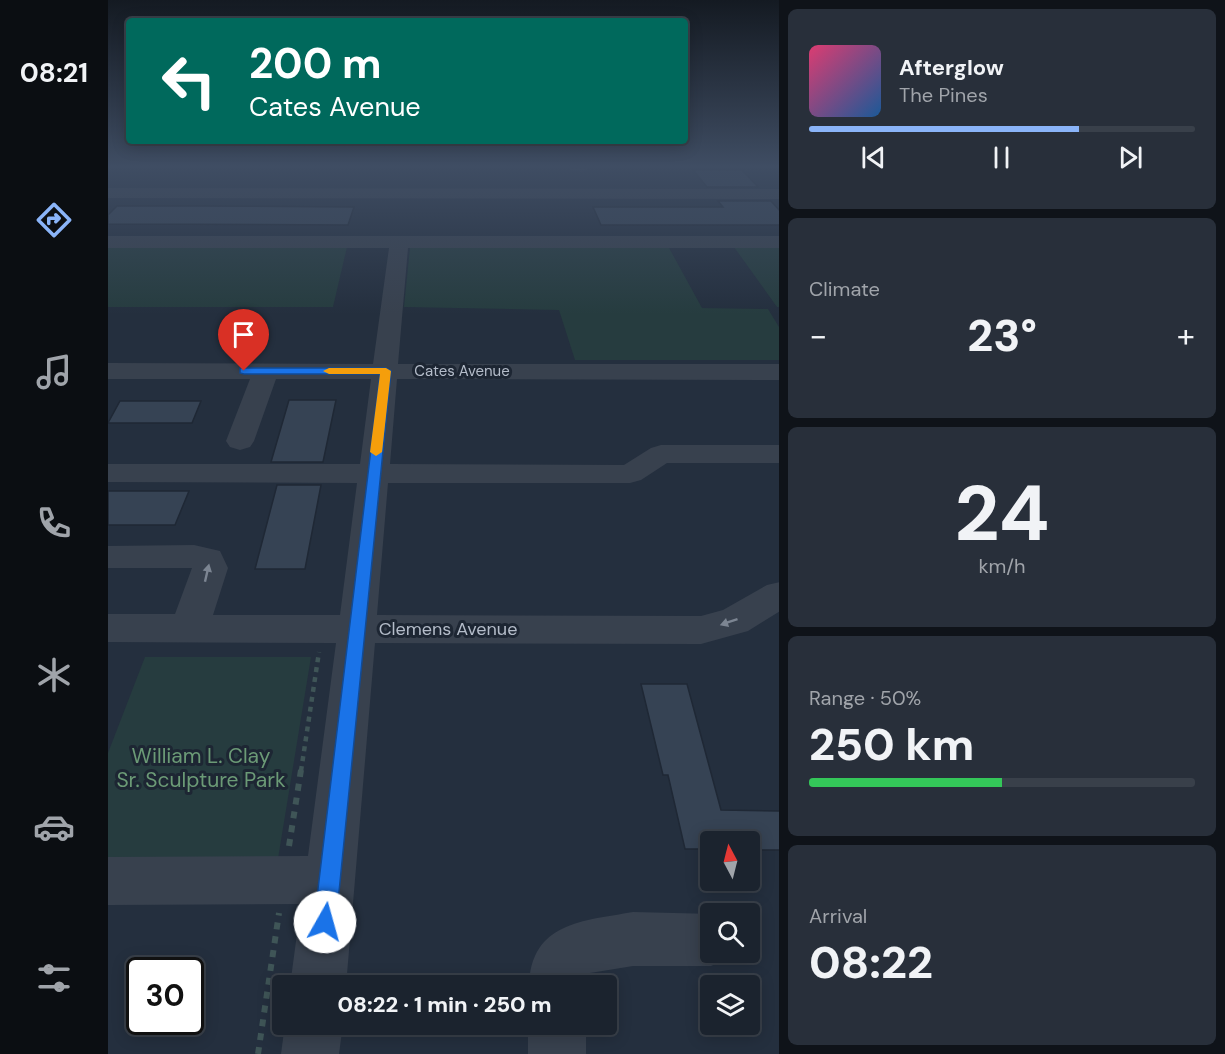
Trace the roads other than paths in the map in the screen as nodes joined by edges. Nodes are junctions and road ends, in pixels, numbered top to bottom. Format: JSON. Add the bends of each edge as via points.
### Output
{"nodes":[{"id":1,"x":108,"y":242,"type":"edge"},
{"id":2,"x":399,"y":242,"type":"junction"},
{"id":3,"x":779,"y":242,"type":"edge"},
{"id":4,"x":108,"y":371,"type":"edge"},
{"id":5,"x":266,"y":371,"type":"junction"},
{"id":6,"x":386,"y":371,"type":"junction"},
{"id":7,"x":779,"y":372,"type":"edge"},
{"id":8,"x":240,"y":441,"type":"dead end"},
{"id":9,"x":779,"y":454,"type":"edge"},
{"id":10,"x":108,"y":473,"type":"edge"},
{"id":11,"x":373,"y":474,"type":"junction"},
{"id":12,"x":108,"y":556,"type":"edge"},
{"id":13,"x":775,"y":608,"type":"edge"},
{"id":14,"x":108,"y":628,"type":"edge"},
{"id":15,"x":189,"y":628,"type":"junction"},
{"id":16,"x":358,"y":629,"type":"junction"},
{"id":17,"x":307,"y":880,"type":"junction"},
{"id":18,"x":108,"y":881,"type":"edge"},
{"id":19,"x":700,"y":939,"type":"edge"},
{"id":20,"x":317,"y":975,"type":"edge"},
{"id":21,"x":557,"y":975,"type":"edge"},
{"id":22,"x":313,"y":1035,"type":"edge"},
{"id":23,"x":557,"y":1035,"type":"edge"},
{"id":24,"x":310,"y":1054,"type":"edge"},
{"id":25,"x":557,"y":1054,"type":"edge"}],
"edges":[{"from":1,"to":2,"type":"street"},
{"from":2,"to":3,"type":"street"},
{"from":2,"to":6,"type":"street"},
{"from":4,"to":5,"type":"street","name":"Cates Avenue"},
{"from":5,"to":6,"type":"street","name":"Cates Avenue"},
{"from":5,"to":8,"type":"street"},
{"from":6,"to":7,"type":"street","name":"Cates Avenue"},
{"from":6,"to":11,"type":"street"},
{"from":9,"to":11,"type":"street","via":[[661,454],[630,474]]},
{"from":10,"to":11,"type":"street"},
{"from":11,"to":16,"type":"street"},
{"from":15,"to":12,"type":"street","one_way":true,"via":[[210,568],[208,559]]},
{"from":13,"to":16,"type":"street","name":"Clemens Avenue","one_way":true,"via":[[701,630]]},
{"from":14,"to":15,"type":"street","name":"Clemens Avenue"},
{"from":15,"to":16,"type":"street","name":"Clemens Avenue"},
{"from":16,"to":17,"type":"street"},
{"from":17,"to":18,"type":"street"},
{"from":17,"to":20,"type":"street"},
{"from":19,"to":21,"type":"street","via":[[633,939],[577,949],[557,967]]},
{"from":22,"to":24,"type":"street"},
{"from":23,"to":25,"type":"street"}]}
